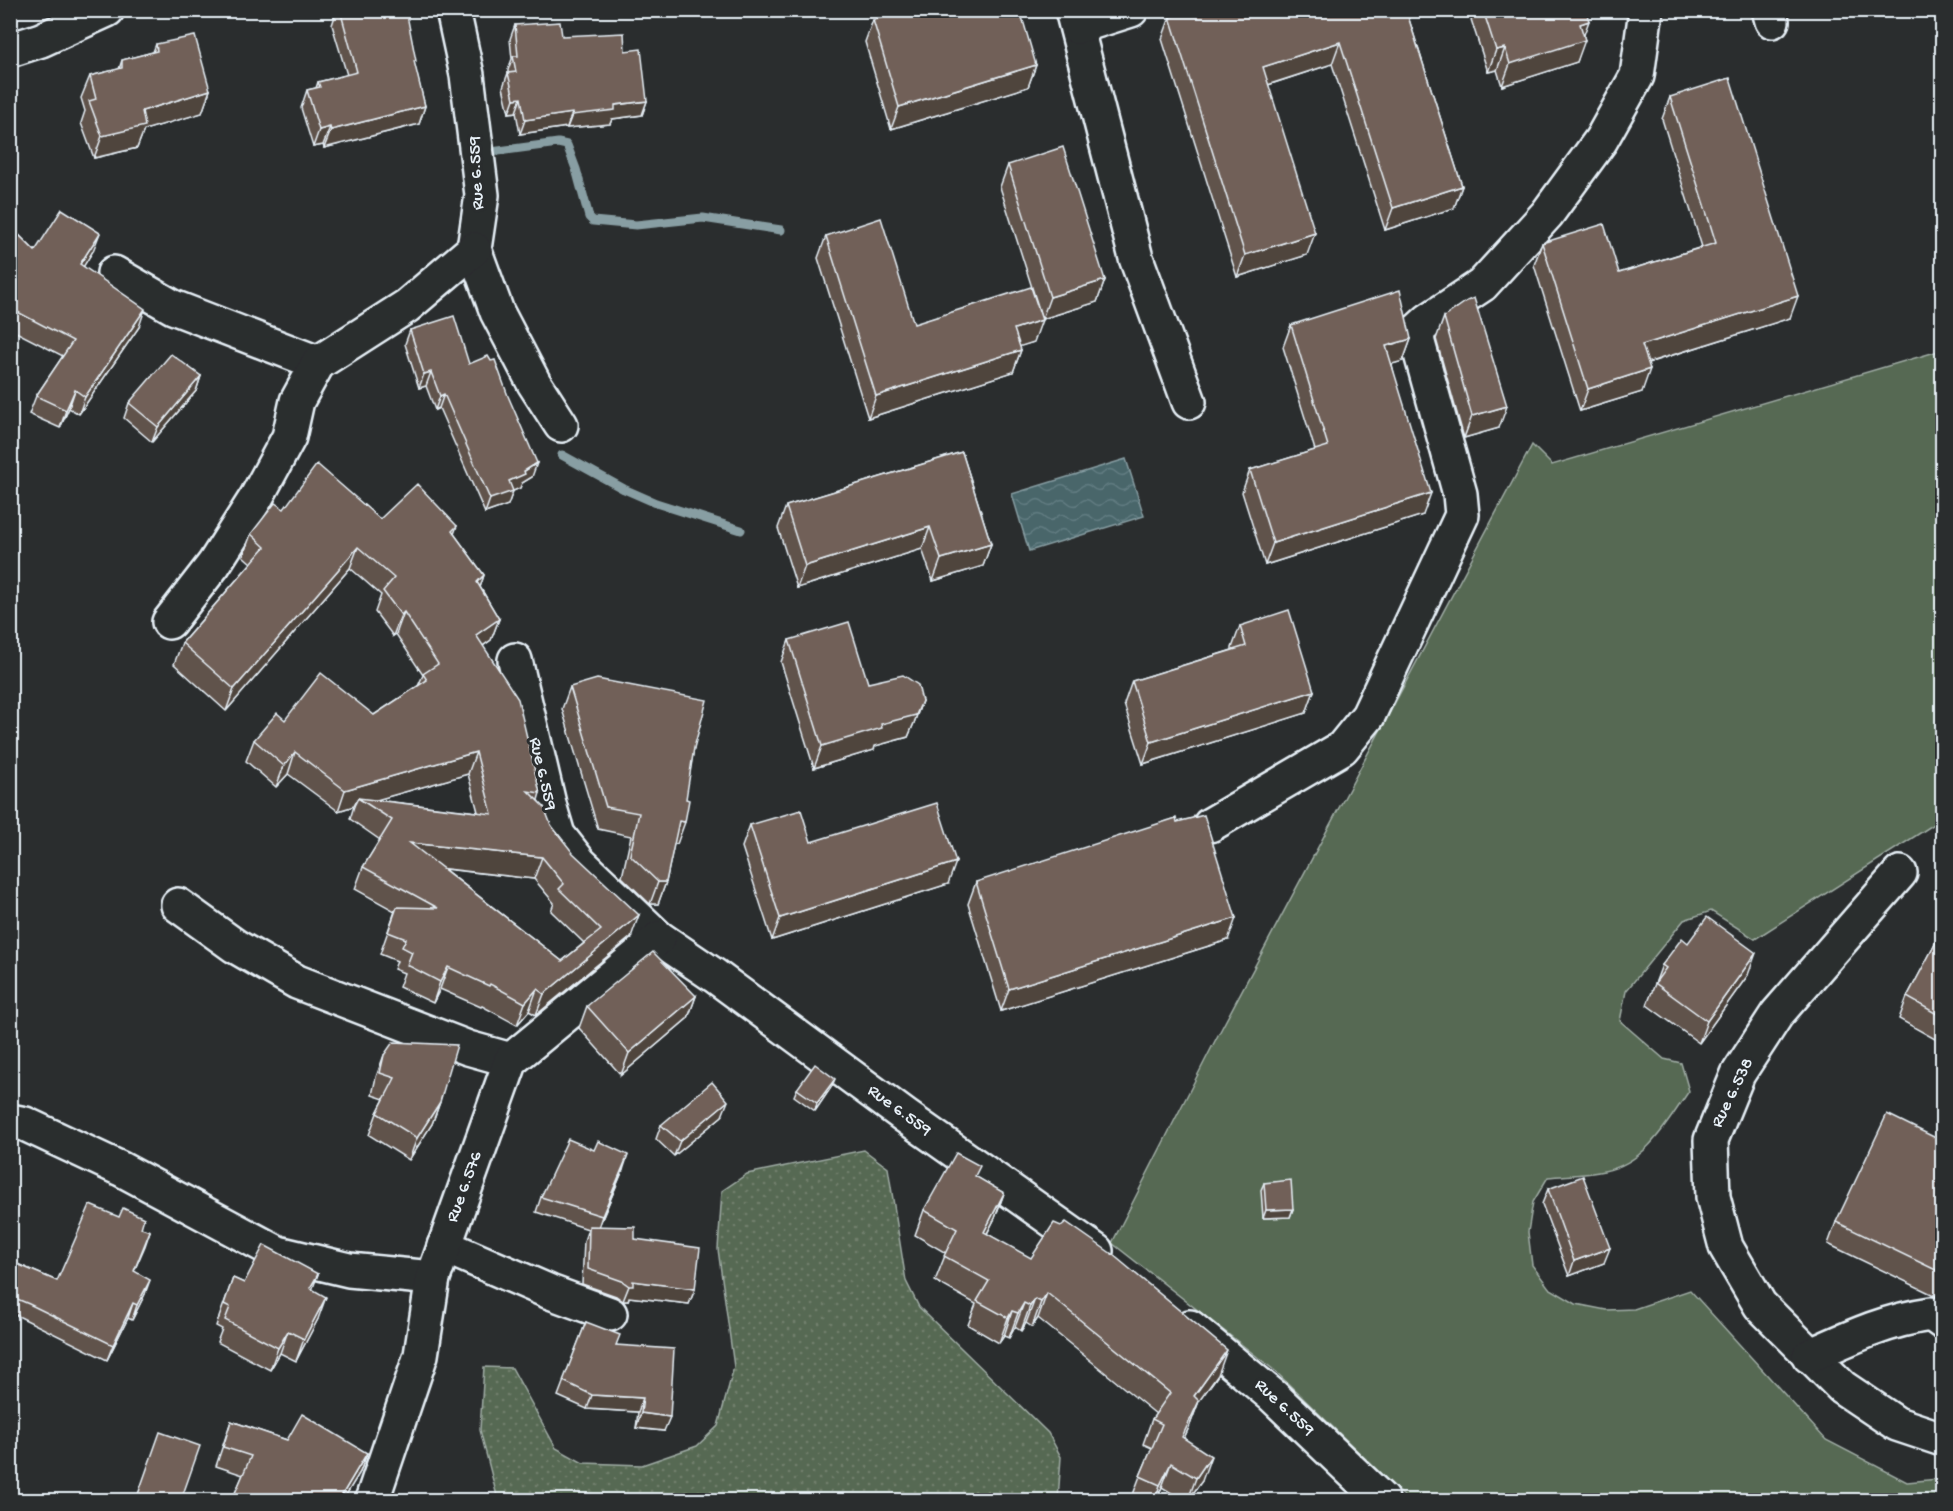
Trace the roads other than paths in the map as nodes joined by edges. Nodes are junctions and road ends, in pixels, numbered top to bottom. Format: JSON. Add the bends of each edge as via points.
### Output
{"nodes":[{"id":1,"x":107,"y":10,"type":"edge"},
{"id":2,"x":453,"y":10,"type":"edge"},
{"id":3,"x":1131,"y":10,"type":"edge"},
{"id":4,"x":1646,"y":10,"type":"edge"},
{"id":5,"x":1074,"y":19,"type":"edge"},
{"id":6,"x":10,"y":50,"type":"edge"},
{"id":7,"x":474,"y":249,"type":"junction"},
{"id":8,"x":114,"y":273,"type":"dead end"},
{"id":9,"x":318,"y":363,"type":"junction"},
{"id":10,"x":1189,"y":402,"type":"dead end"},
{"id":11,"x":561,"y":424,"type":"dead end"},
{"id":12,"x":169,"y":622,"type":"dead end"},
{"id":13,"x":514,"y":660,"type":"dead end"},
{"id":14,"x":1210,"y":825,"type":"edge"},
{"id":15,"x":1900,"y":873,"type":"dead end"},
{"id":16,"x":178,"y":905,"type":"dead end"},
{"id":17,"x":659,"y":938,"type":"junction"},
{"id":18,"x":511,"y":1060,"type":"junction"},
{"id":19,"x":10,"y":1121,"type":"edge"},
{"id":20,"x":444,"y":1246,"type":"junction"},
{"id":21,"x":1123,"y":1272,"type":"edge"},
{"id":22,"x":433,"y":1278,"type":"junction"},
{"id":23,"x":1170,"y":1310,"type":"edge"},
{"id":24,"x":610,"y":1314,"type":"dead end"},
{"id":25,"x":1942,"y":1322,"type":"edge"},
{"id":26,"x":1809,"y":1356,"type":"junction"},
{"id":27,"x":1942,"y":1439,"type":"edge"},
{"id":28,"x":1367,"y":1494,"type":"edge"},
{"id":29,"x":372,"y":1500,"type":"edge"}],
"edges":[{"from":1,"to":6,"type":"street"},
{"from":2,"to":7,"type":"street","name":"Rue 6.559","via":[[467,75],[482,195]]},
{"from":3,"to":5,"type":"street"},
{"from":4,"to":14,"type":"street","via":[[1637,76],[1601,140],[1547,214],[1482,285],[1417,331],[1460,494],[1462,515],[1368,716],[1342,748]]},
{"from":5,"to":10,"type":"street","via":[[1136,258]]},
{"from":7,"to":9,"type":"street","via":[[407,306]]},
{"from":7,"to":11,"type":"street","name":"Rue 6.559","via":[[497,312]]},
{"from":8,"to":9,"type":"street","via":[[173,308]]},
{"from":9,"to":12,"type":"street","via":[[297,401],[289,437],[256,498],[214,564]]},
{"from":13,"to":17,"type":"street","name":"Rue 6.559","via":[[558,835],[580,863]]},
{"from":15,"to":26,"type":"street","name":"Rue 6.538","via":[[1777,1014],[1738,1074],[1711,1140],[1713,1197],[1726,1247],[1760,1305]]},
{"from":16,"to":18,"type":"street","via":[[297,982],[468,1048]]},
{"from":17,"to":18,"type":"street"},
{"from":17,"to":21,"type":"street","name":"Rue 6.559"},
{"from":18,"to":20,"type":"street","name":"Rue 6.576"},
{"from":19,"to":22,"type":"street","via":[[25,1124],[121,1169],[279,1253],[349,1270]]},
{"from":20,"to":22,"type":"street","name":"Rue 6.576"},
{"from":20,"to":24,"type":"street"},
{"from":22,"to":29,"type":"street","name":"Rue 6.576","via":[[421,1355]]},
{"from":23,"to":28,"type":"street","name":"Rue 6.559","via":[[1273,1396]]},
{"from":25,"to":26,"type":"street","via":[[1931,1314],[1907,1317],[1866,1330]]},
{"from":26,"to":27,"type":"street","name":"Rue 6.538","via":[[1842,1387],[1898,1424]]}]}
